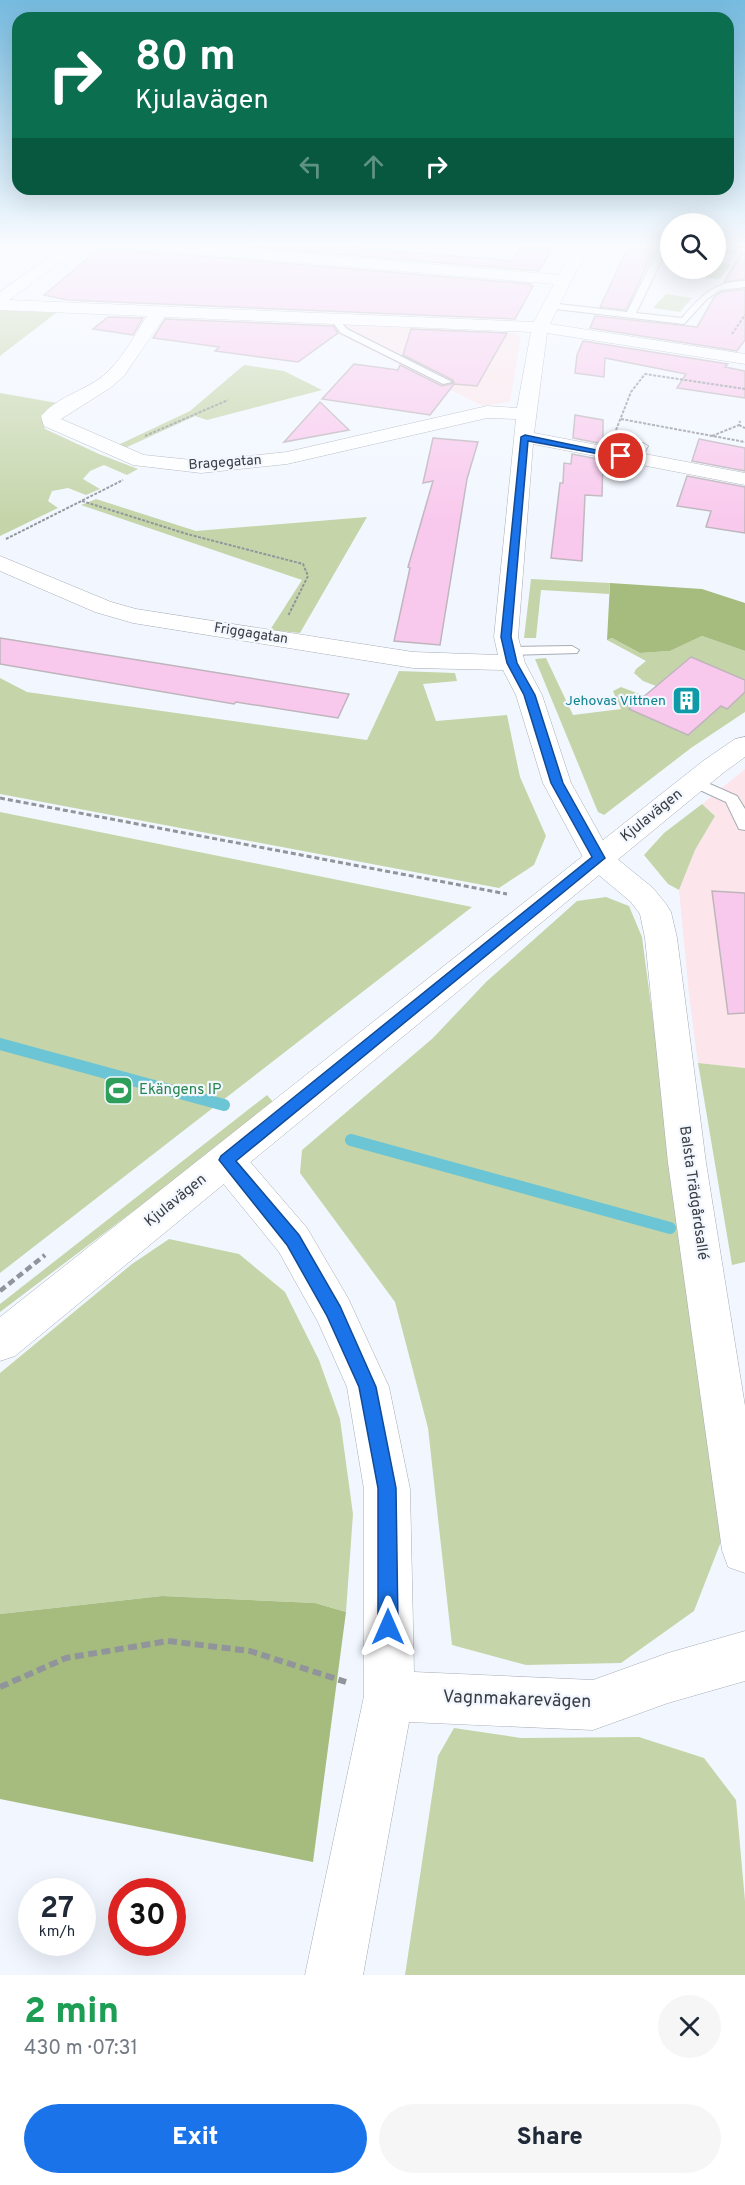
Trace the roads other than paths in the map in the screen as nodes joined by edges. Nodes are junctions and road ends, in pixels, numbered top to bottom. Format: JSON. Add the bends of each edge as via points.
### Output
{"nodes":[{"id":1,"x":141,"y":337,"type":"edge"},
{"id":2,"x":356,"y":337,"type":"edge"},
{"id":3,"x":538,"y":337,"type":"edge"},
{"id":4,"x":605,"y":337,"type":"edge"},
{"id":5,"x":745,"y":359,"type":"edge"},
{"id":6,"x":447,"y":382,"type":"dead end"},
{"id":7,"x":526,"y":414,"type":"junction"},
{"id":8,"x":525,"y":437,"type":"junction"},
{"id":9,"x":745,"y":479,"type":"edge"},
{"id":10,"x":0,"y":563,"type":"edge"},
{"id":11,"x":572,"y":650,"type":"dead end"},
{"id":12,"x":511,"y":657,"type":"junction"},
{"id":13,"x":745,"y":745,"type":"edge"},
{"id":14,"x":694,"y":782,"type":"junction"},
{"id":15,"x":738,"y":800,"type":"edge"},
{"id":16,"x":745,"y":825,"type":"edge"},
{"id":17,"x":599,"y":858,"type":"junction"},
{"id":18,"x":226,"y":1160,"type":"junction"},
{"id":19,"x":0,"y":1342,"type":"edge"},
{"id":20,"x":745,"y":1550,"type":"edge"},
{"id":21,"x":745,"y":1656,"type":"edge"},
{"id":22,"x":389,"y":1696,"type":"junction"},
{"id":23,"x":333,"y":1975,"type":"edge"}],
"edges":[{"from":1,"to":7,"type":"street","name":"Bragegatan","via":[[120,369],[51,417],[51,422],[140,461],[201,467],[287,458],[487,412]]},
{"from":2,"to":6,"type":"lane"},
{"from":3,"to":7,"type":"street"},
{"from":4,"to":5,"type":"street"},
{"from":7,"to":8,"type":"street"},
{"from":8,"to":9,"type":"street","via":[[607,453],[639,452]]},
{"from":8,"to":12,"type":"street","via":[[506,637]]},
{"from":10,"to":12,"type":"street","name":"Friggagatan","via":[[118,612],[413,660]]},
{"from":11,"to":12,"type":"lane"},
{"from":12,"to":17,"type":"street","via":[[529,695],[557,783]]},
{"from":13,"to":14,"type":"street","name":"Kjulavägen"},
{"from":14,"to":15,"type":"lane"},
{"from":14,"to":17,"type":"street","name":"Kjulavägen"},
{"from":15,"to":16,"type":"lane"},
{"from":17,"to":18,"type":"street","name":"Kjulavägen"},
{"from":17,"to":20,"type":"street","name":"Balsta Trädgårdsallé","via":[[642,895],[655,912],[661,938],[687,1163]]},
{"from":18,"to":19,"type":"street","name":"Kjulavägen"},
{"from":18,"to":22,"type":"street","via":[[293,1240],[334,1311],[368,1387],[387,1488]]},
{"from":21,"to":22,"type":"street","name":"Vagnmakarevägen","via":[[593,1705]]},
{"from":22,"to":23,"type":"street"}]}
